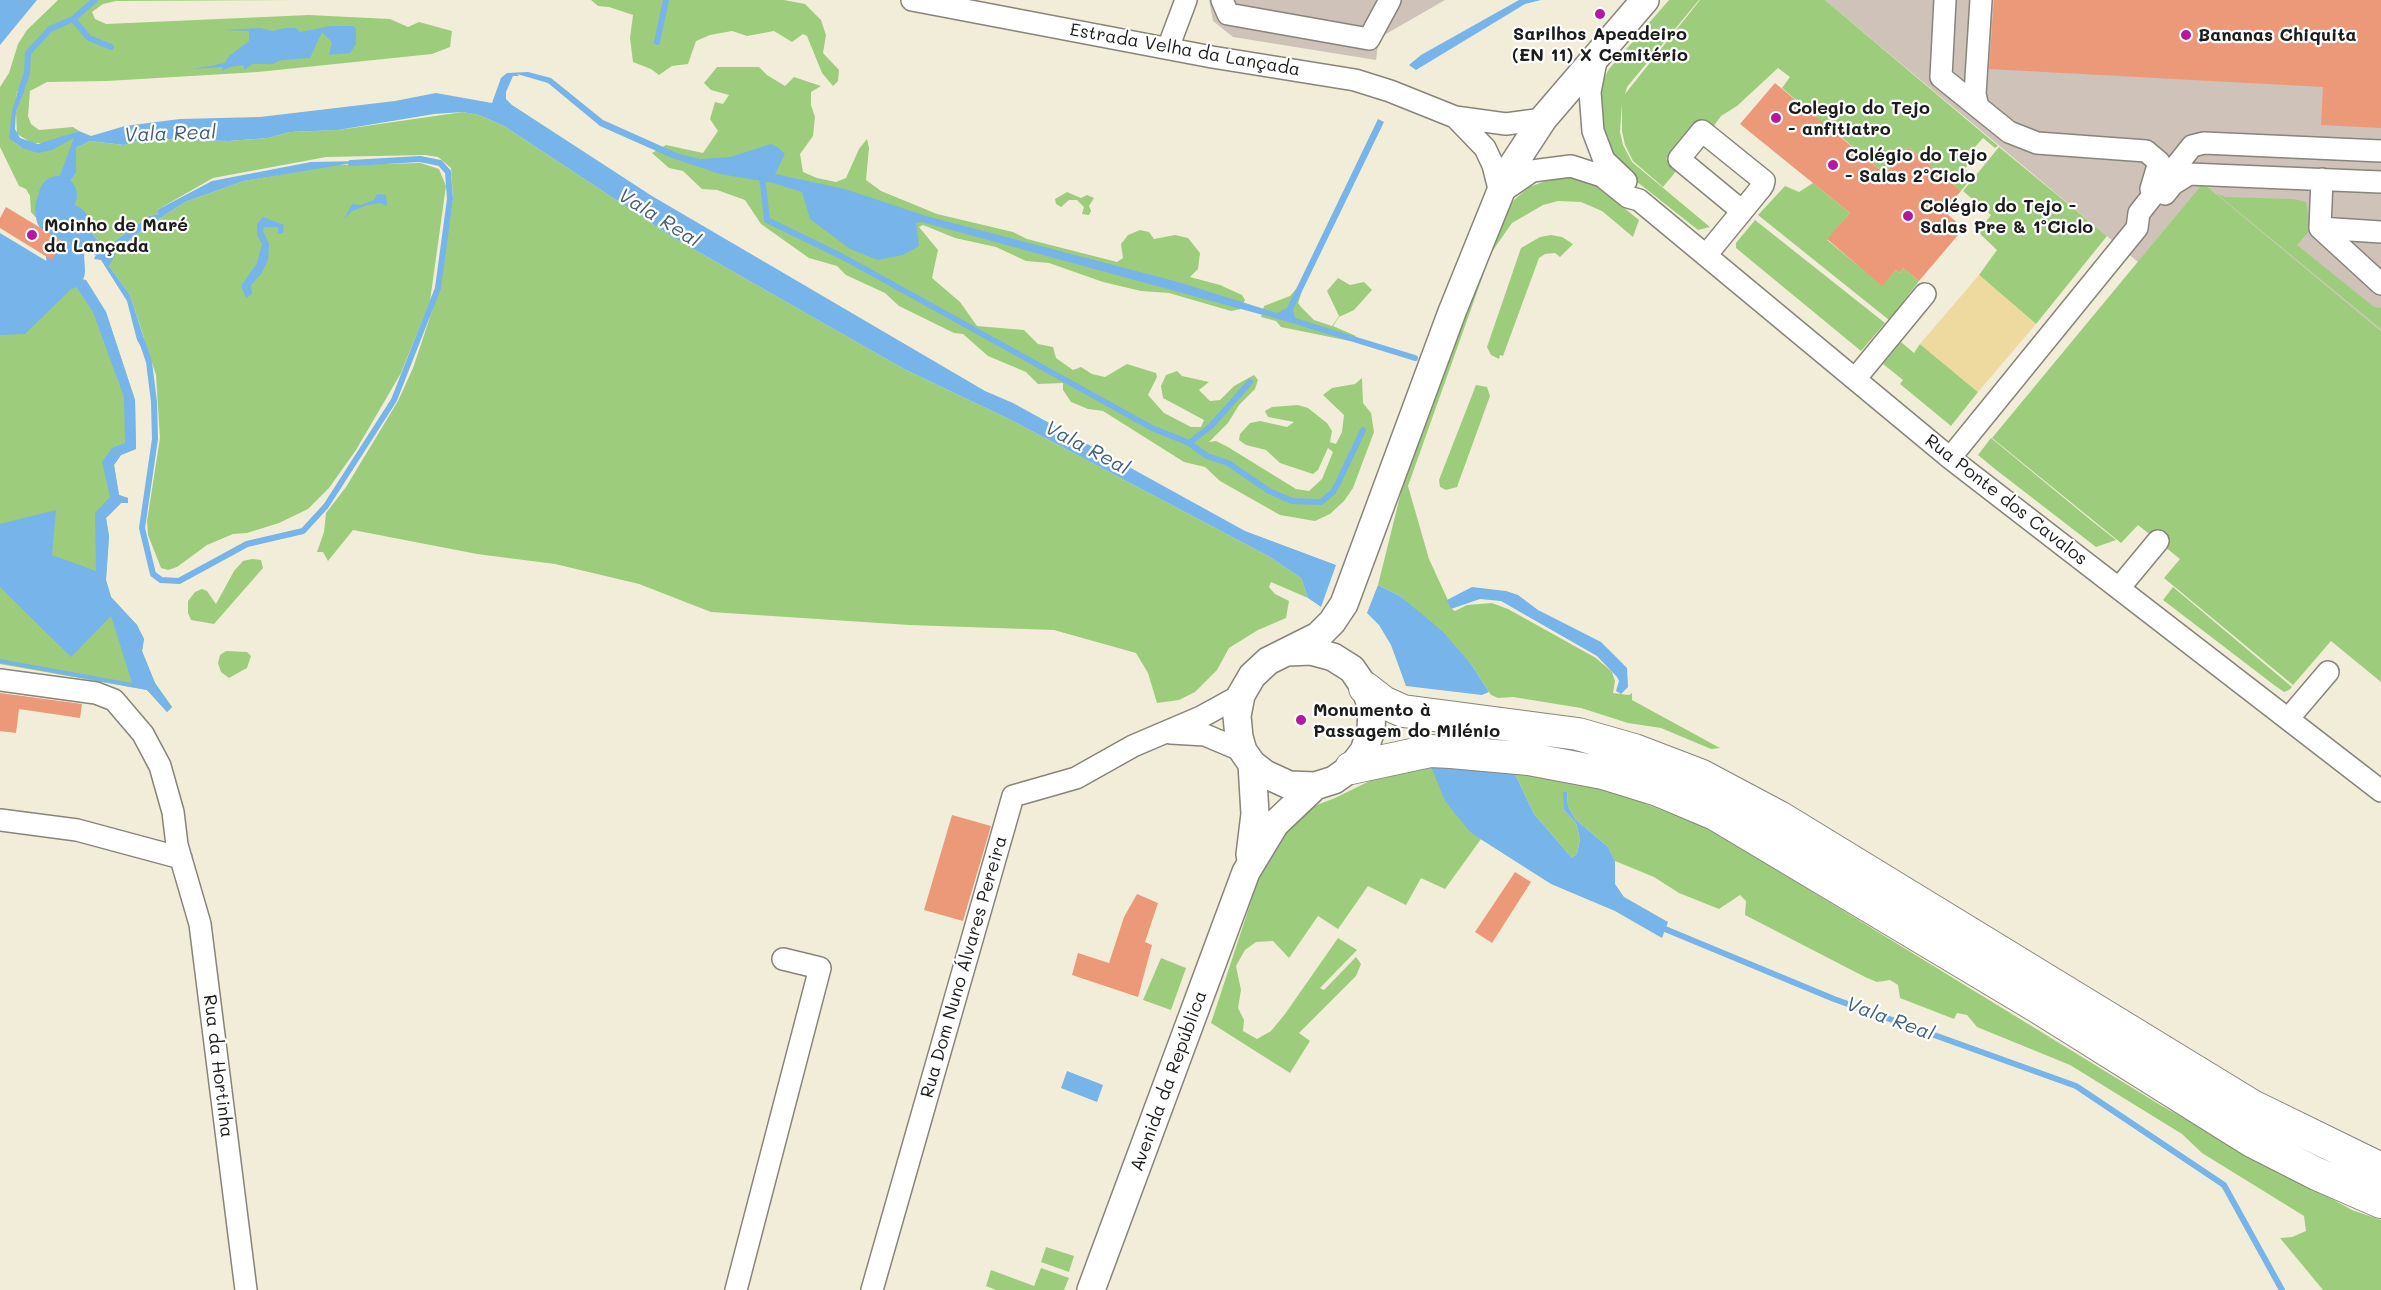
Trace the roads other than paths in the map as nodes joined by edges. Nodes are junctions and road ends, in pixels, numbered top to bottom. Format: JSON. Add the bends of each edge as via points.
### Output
{"nodes":[{"id":1,"x":912,"y":0,"type":"edge"},
{"id":2,"x":1186,"y":0,"type":"edge"},
{"id":3,"x":1222,"y":0,"type":"edge"},
{"id":4,"x":1390,"y":0,"type":"edge"},
{"id":5,"x":1645,"y":0,"type":"edge"},
{"id":6,"x":1945,"y":0,"type":"edge"},
{"id":7,"x":1981,"y":0,"type":"edge"},
{"id":8,"x":1168,"y":48,"type":"junction"},
{"id":9,"x":1597,"y":56,"type":"junction"},
{"id":10,"x":1978,"y":107,"type":"junction"},
{"id":11,"x":1455,"y":117,"type":"junction"},
{"id":12,"x":1543,"y":118,"type":"junction"},
{"id":13,"x":2381,"y":151,"type":"edge"},
{"id":14,"x":2173,"y":166,"type":"junction"},
{"id":15,"x":2322,"y":179,"type":"junction"},
{"id":16,"x":2381,"y":182,"type":"edge"},
{"id":17,"x":1500,"y":193,"type":"junction"},
{"id":18,"x":1639,"y":200,"type":"junction"},
{"id":19,"x":1742,"y":211,"type":"dead end"},
{"id":20,"x":2320,"y":228,"type":"junction"},
{"id":21,"x":2381,"y":232,"type":"edge"},
{"id":22,"x":1707,"y":254,"type":"junction"},
{"id":23,"x":2381,"y":284,"type":"edge"},
{"id":24,"x":1925,"y":294,"type":"dead end"},
{"id":25,"x":1855,"y":379,"type":"junction"},
{"id":26,"x":1950,"y":458,"type":"junction"},
{"id":27,"x":2158,"y":541,"type":"dead end"},
{"id":28,"x":2119,"y":588,"type":"junction"},
{"id":29,"x":1344,"y":604,"type":"junction"},
{"id":30,"x":1288,"y":652,"type":"junction"},
{"id":31,"x":2328,"y":672,"type":"dead end"},
{"id":32,"x":1359,"y":679,"type":"junction"},
{"id":33,"x":0,"y":680,"type":"edge"},
{"id":34,"x":1241,"y":695,"type":"junction"},
{"id":35,"x":2288,"y":719,"type":"junction"},
{"id":36,"x":1159,"y":734,"type":"junction"},
{"id":37,"x":1247,"y":758,"type":"junction"},
{"id":38,"x":1351,"y":768,"type":"junction"},
{"id":39,"x":1315,"y":786,"type":"junction"},
{"id":40,"x":2381,"y":791,"type":"edge"},
{"id":41,"x":0,"y":820,"type":"edge"},
{"id":42,"x":179,"y":852,"type":"junction"},
{"id":43,"x":1246,"y":872,"type":"junction"},
{"id":44,"x":783,"y":959,"type":"dead end"},
{"id":45,"x":2381,"y":1169,"type":"edge"},
{"id":46,"x":2381,"y":1202,"type":"edge"},
{"id":47,"x":246,"y":1290,"type":"edge"},
{"id":48,"x":736,"y":1290,"type":"edge"},
{"id":49,"x":872,"y":1290,"type":"edge"},
{"id":50,"x":1091,"y":1290,"type":"edge"}],
"edges":[{"from":1,"to":8,"type":"street","name":"Estrada Velha da Lançada"},
{"from":2,"to":8,"type":"street"},
{"from":3,"to":4,"type":"street","via":[[1228,14],[1369,39]]},
{"from":5,"to":9,"type":"main road"},
{"from":6,"to":10,"type":"street","via":[[1941,77]]},
{"from":7,"to":10,"type":"street","via":[[1975,93]]},
{"from":8,"to":11,"type":"street","name":"Estrada Velha da Lançada","via":[[1355,81]]},
{"from":9,"to":12,"type":"main road"},
{"from":9,"to":18,"type":"street","via":[[1590,109],[1595,141],[1604,160],[1635,189]]},
{"from":10,"to":14,"type":"street","via":[[2003,128],[2027,141],[2130,149],[2146,152]]},
{"from":11,"to":12,"type":"street","name":"Estrada Velha da Lançada","via":[[1506,124]]},
{"from":11,"to":17,"type":"street","name":"Estrada Velha da Lançada","via":[[1485,148]]},
{"from":12,"to":17,"type":"main road","via":[[1516,159]]},
{"from":13,"to":14,"type":"street","via":[[2198,143]]},
{"from":14,"to":15,"type":"street"},
{"from":14,"to":26,"type":"street","via":[[2147,209],[2139,213],[2137,228]]},
{"from":15,"to":16,"type":"street"},
{"from":15,"to":20,"type":"street"},
{"from":17,"to":18,"type":"street","via":[[1532,171],[1571,166],[1591,170],[1628,197]]},
{"from":17,"to":29,"type":"main road"},
{"from":18,"to":22,"type":"street","name":"Rua Ponte dos Cavalos"},
{"from":19,"to":22,"type":"street"},
{"from":20,"to":21,"type":"street"},
{"from":20,"to":23,"type":"street"},
{"from":22,"to":25,"type":"street","name":"Rua Ponte dos Cavalos"},
{"from":24,"to":25,"type":"street"},
{"from":25,"to":26,"type":"street","name":"Rua Ponte dos Cavalos"},
{"from":26,"to":28,"type":"street","name":"Rua Ponte dos Cavalos"},
{"from":27,"to":28,"type":"street"},
{"from":28,"to":35,"type":"street","name":"Rua Ponte dos Cavalos"},
{"from":29,"to":30,"type":"main road","via":[[1318,636]]},
{"from":29,"to":32,"type":"main road","via":[[1346,650]]},
{"from":30,"to":32,"type":"main road","via":[[1311,651],[1333,657]]},
{"from":30,"to":34,"type":"main road","via":[[1268,661],[1252,676]]},
{"from":31,"to":35,"type":"street"},
{"from":32,"to":38,"type":"main road","via":[[1372,708],[1371,730],[1364,751]]},
{"from":32,"to":45,"type":"highway","via":[[1383,702],[1403,711],[1570,733],[1605,741],[1702,776],[1779,817],[2252,1106]]},
{"from":33,"to":42,"type":"street","name":"Rua da Hortinha","via":[[96,693],[114,700],[144,734],[160,766]]},
{"from":34,"to":36,"type":"street","name":"Rua Dom Nuno Álvares Pereira"},
{"from":34,"to":37,"type":"main road","via":[[1237,716]]},
{"from":35,"to":40,"type":"street","name":"Rua Ponte dos Cavalos"},
{"from":36,"to":37,"type":"street","name":"Rua Dom Nuno Álvares Pereira","via":[[1205,735]]},
{"from":36,"to":49,"type":"street","name":"Rua Dom Nuno Álvares Pereira","via":[[1076,778],[1013,796]]},
{"from":37,"to":39,"type":"main road","via":[[1265,774],[1289,785]]},
{"from":37,"to":43,"type":"main road","name":"Avenida da República","via":[[1255,814]]},
{"from":38,"to":39,"type":"main road","via":[[1334,780]]},
{"from":38,"to":46,"type":"highway","via":[[1409,754],[1451,752],[1530,759],[1603,773],[1658,789],[1715,814],[2038,1007],[2252,1141]]},
{"from":39,"to":43,"type":"main road","name":"Avenida da República","via":[[1275,825]]},
{"from":41,"to":42,"type":"street","via":[[77,830]]},
{"from":42,"to":47,"type":"street","name":"Rua da Hortinha","via":[[200,926]]},
{"from":43,"to":50,"type":"main road","name":"Avenida da República"},
{"from":44,"to":48,"type":"street","via":[[820,968]]}]}
